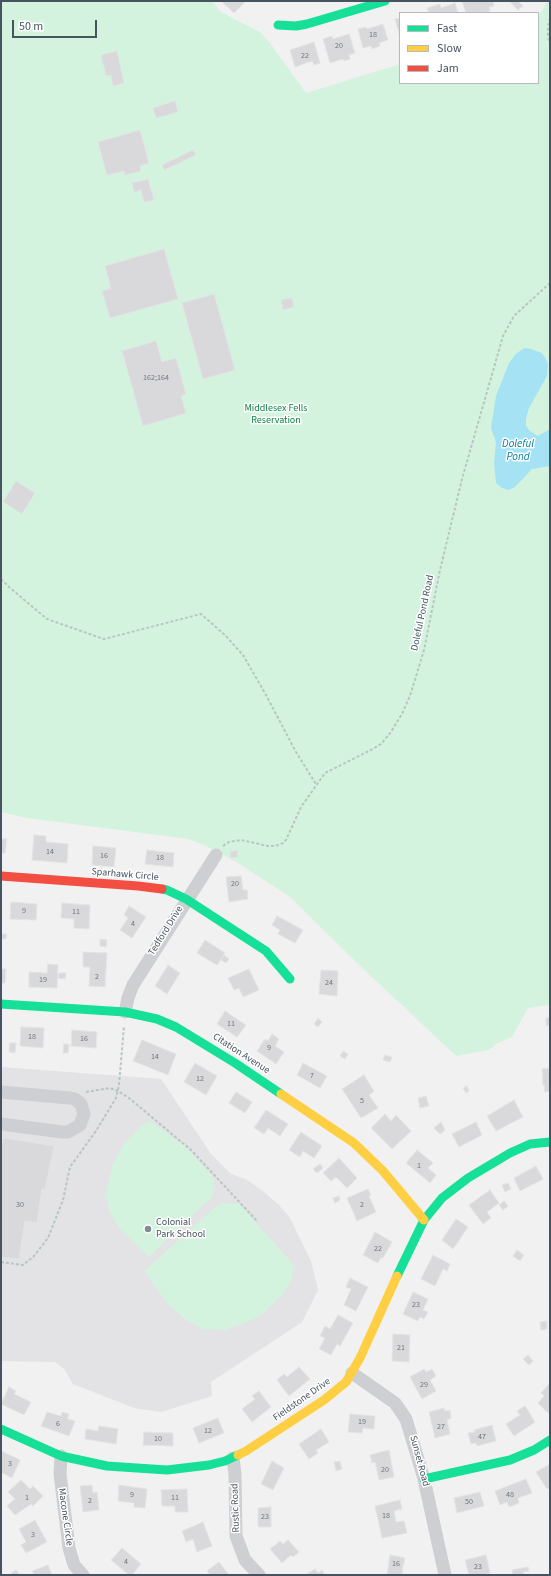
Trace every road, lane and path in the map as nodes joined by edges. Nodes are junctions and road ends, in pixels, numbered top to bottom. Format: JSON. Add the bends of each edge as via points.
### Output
{"nodes":[{"id":1,"x":385,"y":1,"type":"edge"},
{"id":2,"x":550,"y":18,"type":"edge"},
{"id":3,"x":278,"y":24,"type":"dead end"},
{"id":4,"x":550,"y":44,"type":"edge"},
{"id":5,"x":550,"y":283,"type":"edge"},
{"id":6,"x":1,"y":579,"type":"edge"},
{"id":7,"x":316,"y":784,"type":"junction"},
{"id":8,"x":216,"y":855,"type":"joint"},
{"id":9,"x":1,"y":876,"type":"edge"},
{"id":10,"x":186,"y":900,"type":"junction"},
{"id":11,"x":290,"y":979,"type":"dead end"},
{"id":12,"x":1,"y":1004,"type":"edge"},
{"id":13,"x":125,"y":1012,"type":"junction"},
{"id":14,"x":118,"y":1090,"type":"junction"},
{"id":15,"x":1,"y":1092,"type":"edge"},
{"id":16,"x":75,"y":1099,"type":"junction"},
{"id":17,"x":1,"y":1124,"type":"edge"},
{"id":18,"x":550,"y":1142,"type":"edge"},
{"id":19,"x":424,"y":1220,"type":"junction"},
{"id":20,"x":258,"y":1222,"type":"dead end"},
{"id":21,"x":1,"y":1262,"type":"edge"},
{"id":22,"x":352,"y":1373,"type":"junction"},
{"id":23,"x":1,"y":1429,"type":"edge"},
{"id":24,"x":550,"y":1440,"type":"edge"},
{"id":25,"x":60,"y":1456,"type":"junction"},
{"id":26,"x":233,"y":1458,"type":"junction"},
{"id":27,"x":424,"y":1479,"type":"junction"},
{"id":28,"x":83,"y":1575,"type":"edge"},
{"id":29,"x":259,"y":1575,"type":"edge"},
{"id":30,"x":445,"y":1575,"type":"edge"}],
"edges":[{"from":1,"to":3,"type":"street","via":[[307,24]]},
{"from":2,"to":4,"type":"path"},
{"from":5,"to":7,"type":"path","name":"Doleful Pond Road","via":[[514,316],[503,336],[462,479],[424,650],[403,712],[381,744],[325,773]]},
{"from":6,"to":7,"type":"path","via":[[47,619],[104,639],[202,614],[243,655]]},
{"from":7,"to":8,"type":"path","name":"Doleful Pond Road","via":[[283,843],[268,846],[241,840],[229,842]]},
{"from":8,"to":10,"type":"street","name":"Tedford Drive"},
{"from":9,"to":10,"type":"street","name":"Sparhawk Circle","via":[[160,889]]},
{"from":10,"to":11,"type":"street","name":"Sparhawk Circle","via":[[266,951]]},
{"from":10,"to":13,"type":"street","name":"Tedford Drive","via":[[133,985]]},
{"from":12,"to":13,"type":"street","name":"Citation Avenue"},
{"from":13,"to":14,"type":"path"},
{"from":13,"to":19,"type":"street","name":"Citation Avenue","via":[[157,1019],[183,1031],[345,1136],[378,1166]]},
{"from":14,"to":16,"type":"path","via":[[110,1088],[86,1092]]},
{"from":14,"to":20,"type":"path","via":[[191,1150]]},
{"from":14,"to":21,"type":"path","via":[[102,1121],[70,1167],[63,1200],[48,1238],[23,1265]]},
{"from":15,"to":16,"type":"street"},
{"from":16,"to":17,"type":"street","via":[[82,1107],[84,1117],[80,1125],[68,1132]]},
{"from":18,"to":19,"type":"street","name":"Fieldstone Drive","via":[[524,1146],[479,1171],[442,1198]]},
{"from":19,"to":22,"type":"street","name":"Fieldstone Drive"},
{"from":22,"to":26,"type":"street","name":"Fieldstone Drive","via":[[343,1385],[324,1400]]},
{"from":22,"to":27,"type":"street","name":"Sunset Road","via":[[400,1408],[408,1424]]},
{"from":23,"to":25,"type":"street","name":"Fieldstone Drive"},
{"from":24,"to":27,"type":"street","via":[[510,1460]]},
{"from":25,"to":26,"type":"street","name":"Fieldstone Drive","via":[[107,1466],[167,1470],[209,1465]]},
{"from":25,"to":28,"type":"street","name":"Macone Circle","via":[[69,1548],[74,1565]]},
{"from":26,"to":29,"type":"street","name":"Rustic Road","via":[[235,1530],[245,1560]]},
{"from":27,"to":30,"type":"street","name":"Sunset Road"}]}
